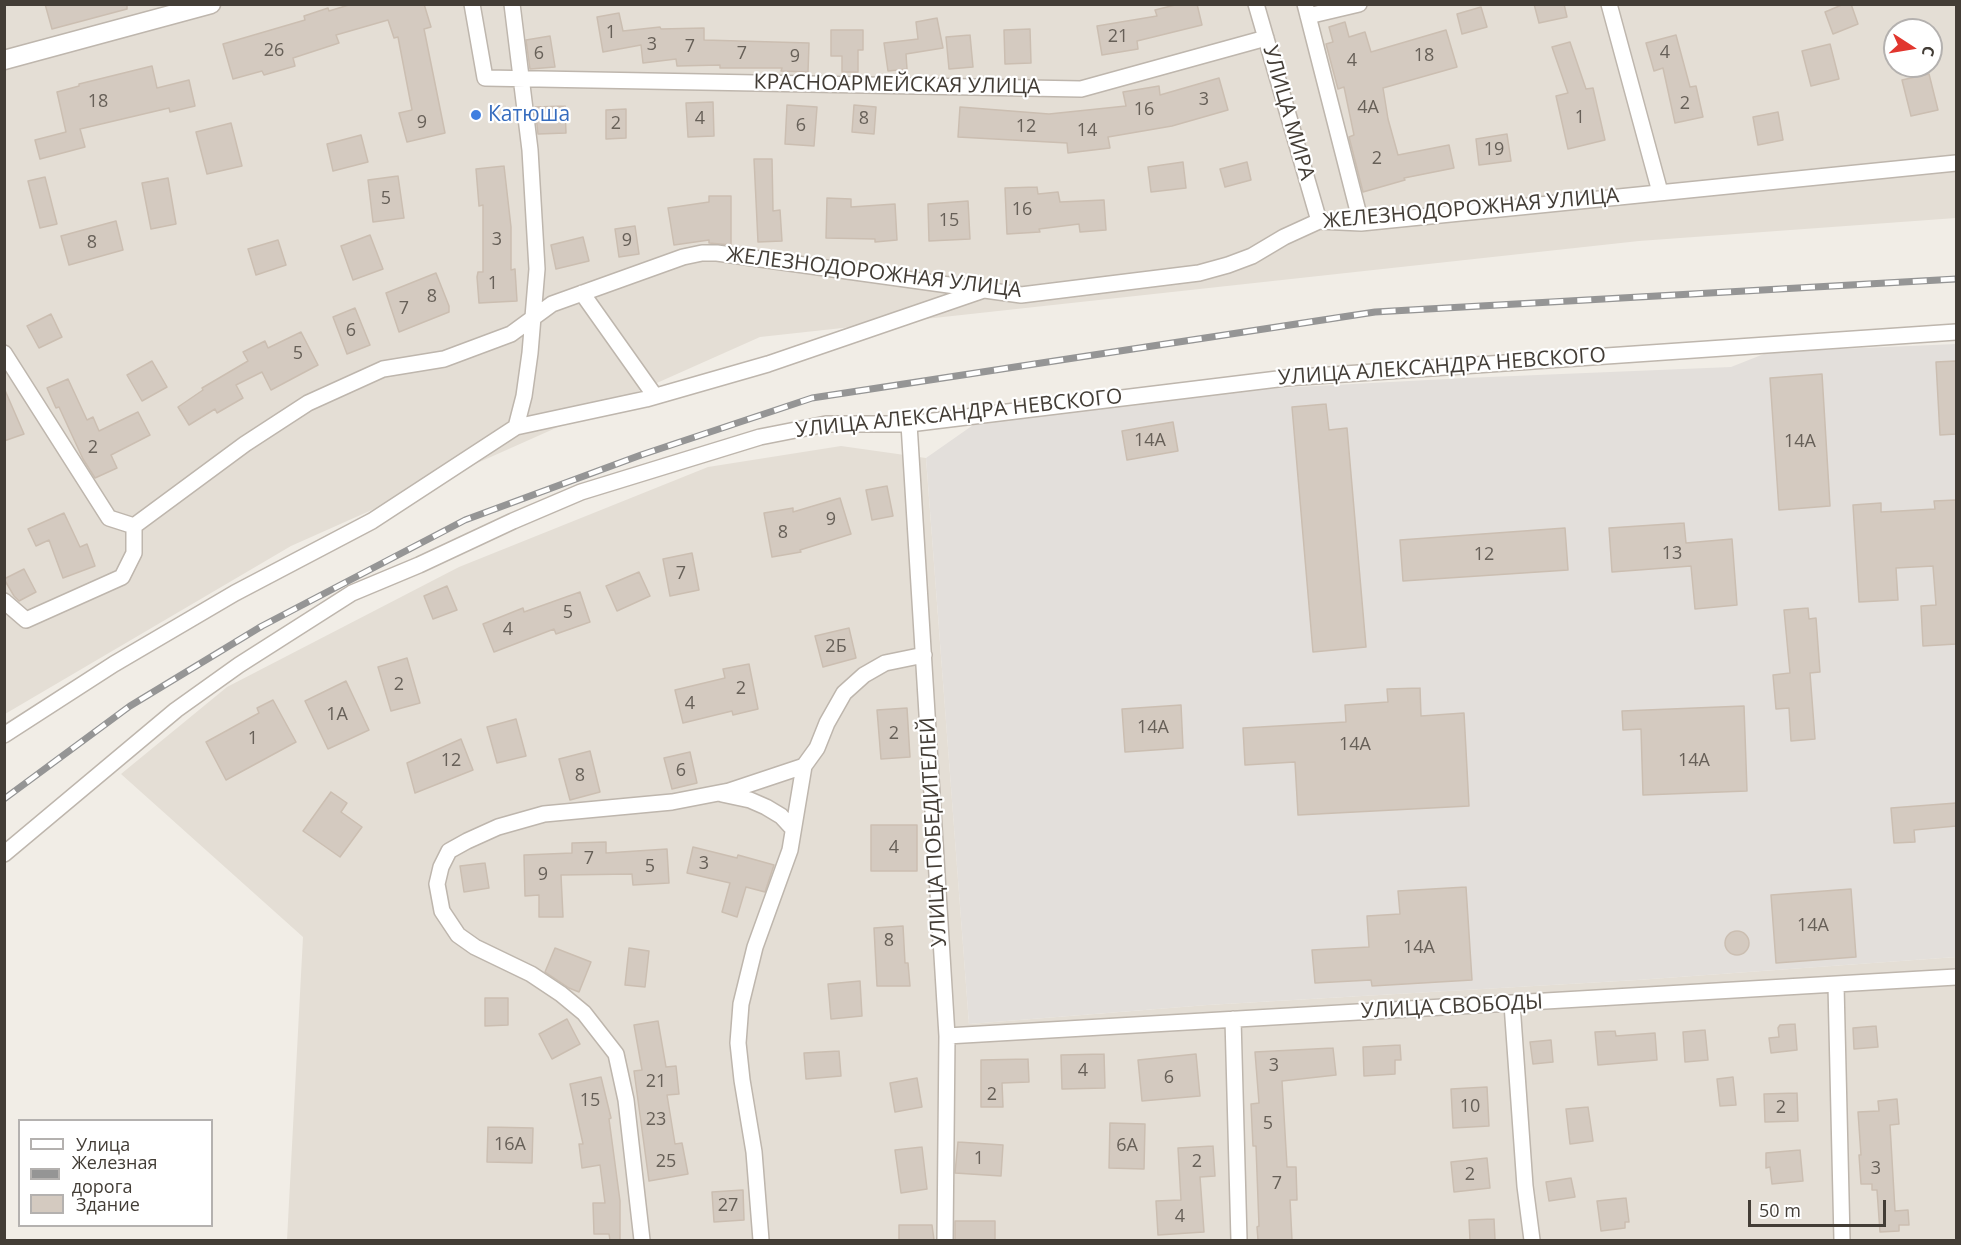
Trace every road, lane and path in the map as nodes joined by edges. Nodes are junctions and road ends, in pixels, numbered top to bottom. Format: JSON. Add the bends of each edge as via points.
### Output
{"nodes":[{"id":1,"x":211,"y":4,"type":"edge"},
{"id":2,"x":472,"y":4,"type":"edge"},
{"id":3,"x":512,"y":4,"type":"edge"},
{"id":4,"x":1256,"y":4,"type":"edge"},
{"id":5,"x":1359,"y":4,"type":"edge"},
{"id":6,"x":1609,"y":4,"type":"edge"},
{"id":7,"x":1306,"y":10,"type":"edge"},
{"id":8,"x":1266,"y":38,"type":"junction"},
{"id":9,"x":4,"y":60,"type":"edge"},
{"id":10,"x":521,"y":79,"type":"junction"},
{"id":11,"x":1956,"y":164,"type":"edge"},
{"id":12,"x":1660,"y":192,"type":"junction"},
{"id":13,"x":1319,"y":221,"type":"junction"},
{"id":14,"x":1361,"y":223,"type":"junction"},
{"id":15,"x":984,"y":290,"type":"junction"},
{"id":16,"x":582,"y":293,"type":"junction"},
{"id":17,"x":534,"y":317,"type":"junction"},
{"id":18,"x":1956,"y":332,"type":"edge"},
{"id":19,"x":4,"y":353,"type":"edge"},
{"id":20,"x":655,"y":396,"type":"junction"},
{"id":21,"x":909,"y":424,"type":"junction"},
{"id":22,"x":516,"y":427,"type":"junction"},
{"id":23,"x":134,"y":525,"type":"junction"},
{"id":24,"x":4,"y":601,"type":"edge"},
{"id":25,"x":924,"y":655,"type":"junction"},
{"id":26,"x":4,"y":735,"type":"edge"},
{"id":27,"x":804,"y":766,"type":"junction"},
{"id":28,"x":719,"y":793,"type":"junction"},
{"id":29,"x":793,"y":829,"type":"junction"},
{"id":30,"x":4,"y":855,"type":"edge"},
{"id":31,"x":1956,"y":977,"type":"edge"},
{"id":32,"x":1836,"y":985,"type":"junction"},
{"id":33,"x":1512,"y":1004,"type":"junction"},
{"id":34,"x":1233,"y":1019,"type":"junction"},
{"id":35,"x":946,"y":1036,"type":"junction"},
{"id":36,"x":642,"y":1240,"type":"edge"},
{"id":37,"x":761,"y":1240,"type":"edge"},
{"id":38,"x":945,"y":1240,"type":"edge"},
{"id":39,"x":1239,"y":1240,"type":"edge"},
{"id":40,"x":1532,"y":1240,"type":"edge"},
{"id":41,"x":1842,"y":1240,"type":"edge"}],
"edges":[{"from":1,"to":9,"type":"street"},
{"from":2,"to":10,"type":"street","name":"КРАСНОАРМЕЙСКАЯ УЛИЦА","via":[[485,78]]},
{"from":3,"to":10,"type":"street"},
{"from":4,"to":8,"type":"street","name":"УЛИЦА МИРА"},
{"from":5,"to":7,"type":"street"},
{"from":6,"to":12,"type":"street"},
{"from":7,"to":14,"type":"street","name":"УЛИЦА МИРА"},
{"from":8,"to":10,"type":"street","name":"КРАСНОАРМЕЙСКАЯ УЛИЦА","via":[[1081,89]]},
{"from":8,"to":13,"type":"street","name":"УЛИЦА МИРА"},
{"from":10,"to":17,"type":"street","via":[[530,150],[537,269]]},
{"from":11,"to":12,"type":"street","name":"ЖЕЛЕЗНОДОРОЖНАЯ УЛИЦА"},
{"from":12,"to":14,"type":"street","name":"ЖЕЛЕЗНОДОРОЖНАЯ УЛИЦА"},
{"from":13,"to":14,"type":"street","name":"ЖЕЛЕЗНОДОРОЖНАЯ УЛИЦА"},
{"from":13,"to":15,"type":"street","name":"ЖЕЛЕЗНОДОРОЖНАЯ УЛИЦА","via":[[1252,256],[1199,273],[1021,295]]},
{"from":15,"to":16,"type":"street","name":"ЖЕЛЕЗНОДОРОЖНАЯ УЛИЦА","via":[[702,253]]},
{"from":15,"to":20,"type":"street","via":[[768,364]]},
{"from":16,"to":17,"type":"street","name":"ЖЕЛЕЗНОДОРОЖНАЯ УЛИЦА","via":[[552,304]]},
{"from":16,"to":20,"type":"street"},
{"from":17,"to":22,"type":"street"},
{"from":17,"to":23,"type":"street","name":"ЖЕЛЕЗНОДОРОЖНАЯ УЛИЦА","via":[[511,334],[444,359],[383,369],[308,403]]},
{"from":18,"to":21,"type":"street","name":"УЛИЦА АЛЕКСАНДРА НЕВСКОГО","via":[[1286,378]]},
{"from":19,"to":23,"type":"street","via":[[109,518]]},
{"from":20,"to":22,"type":"street"},
{"from":21,"to":25,"type":"street","name":"УЛИЦА ПОБЕДИТЕЛЕЙ"},
{"from":21,"to":30,"type":"street","name":"УЛИЦА АЛЕКСАНДРА НЕВСКОГО","via":[[826,424],[760,437],[663,465],[581,492],[352,593],[176,710]]},
{"from":22,"to":26,"type":"street","via":[[372,521],[235,593]]},
{"from":23,"to":24,"type":"street","via":[[134,553],[123,578],[26,620]]},
{"from":25,"to":27,"type":"street","via":[[885,663],[850,687]]},
{"from":25,"to":35,"type":"street","name":"УЛИЦА ПОБЕДИТЕЛЕЙ"},
{"from":27,"to":28,"type":"street"},
{"from":27,"to":29,"type":"street"},
{"from":28,"to":29,"type":"street","via":[[766,807]]},
{"from":28,"to":36,"type":"street","via":[[672,802],[544,814],[498,827],[449,851],[437,884],[442,911],[458,935],[561,994],[584,1013],[615,1054],[626,1100]]},
{"from":29,"to":37,"type":"street","via":[[741,1004],[739,1053],[754,1152]]},
{"from":31,"to":32,"type":"street","name":"УЛИЦА СВОБОДЫ"},
{"from":32,"to":33,"type":"street","name":"УЛИЦА СВОБОДЫ"},
{"from":32,"to":41,"type":"street"},
{"from":33,"to":34,"type":"street","name":"УЛИЦА СВОБОДЫ"},
{"from":33,"to":40,"type":"street"},
{"from":34,"to":35,"type":"street","name":"УЛИЦА СВОБОДЫ"},
{"from":34,"to":39,"type":"street"},
{"from":35,"to":38,"type":"street","name":"УЛИЦА ПОБЕДИТЕЛЕЙ"}]}
